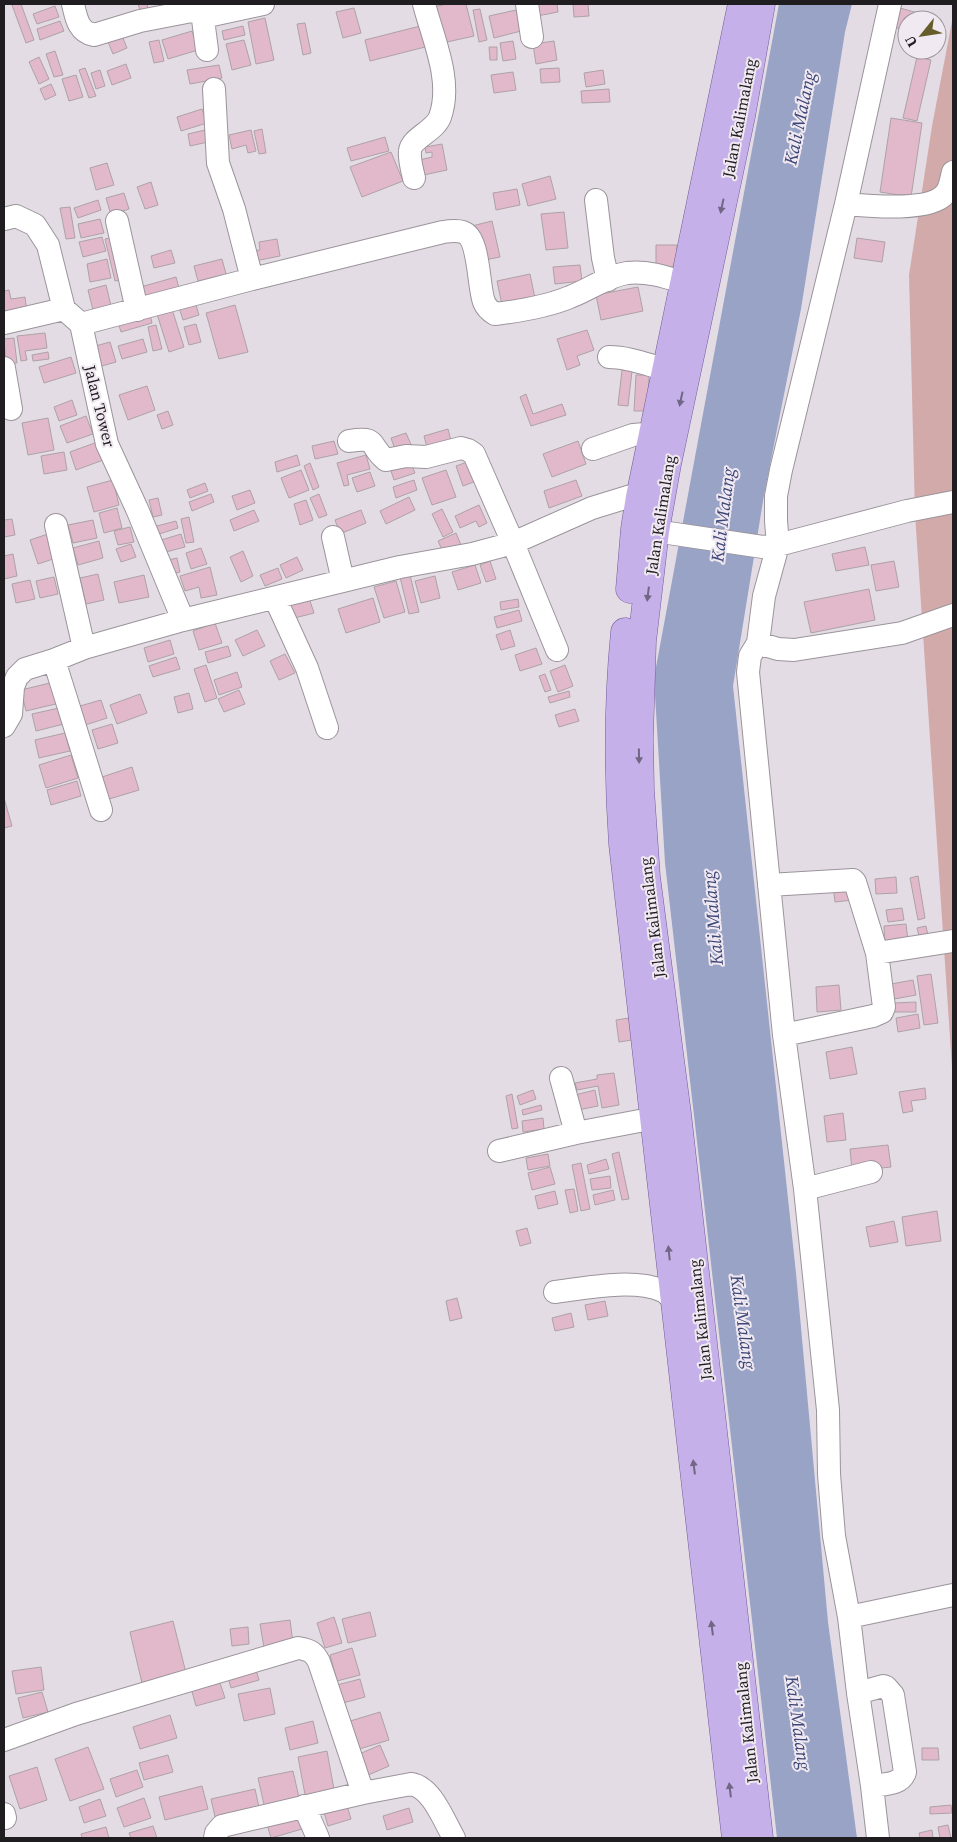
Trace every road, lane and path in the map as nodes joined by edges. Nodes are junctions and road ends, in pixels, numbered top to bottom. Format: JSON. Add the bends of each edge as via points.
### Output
{"nodes":[{"id":1,"x":72,"y":4,"type":"edge"},
{"id":2,"x":263,"y":4,"type":"edge"},
{"id":3,"x":424,"y":4,"type":"edge"},
{"id":4,"x":527,"y":4,"type":"edge"},
{"id":5,"x":742,"y":4,"type":"edge"},
{"id":6,"x":761,"y":4,"type":"edge"},
{"id":7,"x":890,"y":4,"type":"edge"},
{"id":8,"x":202,"y":10,"type":"edge"},
{"id":9,"x":532,"y":37,"type":"dead end"},
{"id":10,"x":206,"y":50,"type":"dead end"},
{"id":11,"x":214,"y":89,"type":"dead end"},
{"id":12,"x":730,"y":114,"type":"junction"},
{"id":13,"x":953,"y":172,"type":"edge"},
{"id":14,"x":414,"y":178,"type":"dead end"},
{"id":15,"x":596,"y":200,"type":"dead end"},
{"id":16,"x":846,"y":204,"type":"junction"},
{"id":17,"x":4,"y":219,"type":"edge"},
{"id":18,"x":117,"y":221,"type":"dead end"},
{"id":19,"x":252,"y":279,"type":"junction"},
{"id":20,"x":608,"y":280,"type":"junction"},
{"id":21,"x":695,"y":286,"type":"junction"},
{"id":22,"x":64,"y":309,"type":"junction"},
{"id":23,"x":137,"y":310,"type":"junction"},
{"id":24,"x":4,"y":323,"type":"edge"},
{"id":25,"x":81,"y":324,"type":"junction"},
{"id":26,"x":609,"y":357,"type":"dead end"},
{"id":27,"x":4,"y":368,"type":"edge"},
{"id":28,"x":677,"y":372,"type":"junction"},
{"id":29,"x":11,"y":409,"type":"dead end"},
{"id":30,"x":663,"y":433,"type":"junction"},
{"id":31,"x":349,"y":441,"type":"dead end"},
{"id":32,"x":593,"y":450,"type":"dead end"},
{"id":33,"x":651,"y":497,"type":"junction"},
{"id":34,"x":953,"y":502,"type":"edge"},
{"id":35,"x":56,"y":525,"type":"dead end"},
{"id":36,"x":665,"y":533,"type":"junction"},
{"id":37,"x":333,"y":537,"type":"dead end"},
{"id":38,"x":513,"y":543,"type":"junction"},
{"id":39,"x":771,"y":546,"type":"junction"},
{"id":40,"x":343,"y":581,"type":"junction"},
{"id":41,"x":275,"y":598,"type":"junction"},
{"id":42,"x":953,"y":615,"type":"edge"},
{"id":43,"x":183,"y":620,"type":"junction"},
{"id":44,"x":758,"y":643,"type":"junction"},
{"id":45,"x":84,"y":648,"type":"junction"},
{"id":46,"x":557,"y":650,"type":"dead end"},
{"id":47,"x":54,"y":660,"type":"junction"},
{"id":48,"x":4,"y":726,"type":"edge"},
{"id":49,"x":328,"y":728,"type":"dead end"},
{"id":50,"x":101,"y":810,"type":"dead end"},
{"id":51,"x":769,"y":885,"type":"junction"},
{"id":52,"x":953,"y":941,"type":"edge"},
{"id":53,"x":877,"y":952,"type":"junction"},
{"id":54,"x":784,"y":1035,"type":"junction"},
{"id":55,"x":561,"y":1078,"type":"dead end"},
{"id":56,"x":665,"y":1116,"type":"junction"},
{"id":57,"x":576,"y":1133,"type":"junction"},
{"id":58,"x":499,"y":1150,"type":"dead end"},
{"id":59,"x":871,"y":1172,"type":"dead end"},
{"id":60,"x":805,"y":1189,"type":"junction"},
{"id":61,"x":555,"y":1292,"type":"dead end"},
{"id":62,"x":686,"y":1300,"type":"junction"},
{"id":63,"x":953,"y":1595,"type":"edge"},
{"id":64,"x":849,"y":1617,"type":"junction"},
{"id":65,"x":858,"y":1692,"type":"junction"},
{"id":66,"x":4,"y":1740,"type":"edge"},
{"id":67,"x":872,"y":1786,"type":"junction"},
{"id":68,"x":363,"y":1793,"type":"junction"},
{"id":69,"x":304,"y":1806,"type":"junction"},
{"id":70,"x":215,"y":1838,"type":"edge"},
{"id":71,"x":318,"y":1838,"type":"edge"},
{"id":72,"x":454,"y":1838,"type":"edge"},
{"id":73,"x":736,"y":1838,"type":"edge"},
{"id":74,"x":759,"y":1838,"type":"edge"},
{"id":75,"x":878,"y":1838,"type":"edge"}],
"edges":[{"from":1,"to":8,"type":"street","via":[[79,27],[94,35],[140,21]]},
{"from":2,"to":8,"type":"street"},
{"from":3,"to":14,"type":"street","via":[[444,71],[443,105],[440,118],[433,127],[411,146]]},
{"from":4,"to":9,"type":"street"},
{"from":5,"to":12,"type":"main road","name":"Jalan Kalimalang"},
{"from":6,"to":12,"type":"main road","name":"Jalan Kalimalang"},
{"from":7,"to":16,"type":"street"},
{"from":8,"to":10,"type":"street"},
{"from":11,"to":19,"type":"street","via":[[218,163]]},
{"from":12,"to":21,"type":"main road","name":"Jalan Kalimalang"},
{"from":13,"to":16,"type":"street","via":[[947,192],[936,201],[908,206]]},
{"from":15,"to":20,"type":"street"},
{"from":16,"to":39,"type":"street","via":[[779,478]]},
{"from":17,"to":22,"type":"street","via":[[16,216],[35,225],[48,245]]},
{"from":18,"to":23,"type":"street"},
{"from":19,"to":20,"type":"street","via":[[454,230],[470,237],[484,302],[495,314],[547,305]]},
{"from":19,"to":23,"type":"street"},
{"from":20,"to":21,"type":"street","via":[[628,273],[641,273]]},
{"from":21,"to":28,"type":"main road","name":"Jalan Kalimalang"},
{"from":22,"to":24,"type":"street"},
{"from":22,"to":25,"type":"street"},
{"from":23,"to":25,"type":"street"},
{"from":25,"to":43,"type":"street","name":"Jalan Tower","via":[[107,444]]},
{"from":26,"to":28,"type":"street"},
{"from":27,"to":29,"type":"street"},
{"from":28,"to":30,"type":"main road","name":"Jalan Kalimalang"},
{"from":30,"to":32,"type":"street","via":[[633,435]]},
{"from":30,"to":33,"type":"main road","name":"Jalan Kalimalang"},
{"from":31,"to":38,"type":"street","via":[[369,441],[388,460],[406,456],[426,457],[461,448],[468,450],[474,454]]},
{"from":33,"to":36,"type":"main road","name":"Jalan Kalimalang"},
{"from":33,"to":38,"type":"street","via":[[631,496],[592,508]]},
{"from":33,"to":56,"type":"main road","name":"Jalan Kalimalang","via":[[635,529],[620,683],[620,793],[623,844]]},
{"from":34,"to":39,"type":"street"},
{"from":35,"to":45,"type":"street"},
{"from":36,"to":39,"type":"street"},
{"from":36,"to":56,"type":"main road","name":"Jalan Kalimalang","one_way":true,"via":[[642,641],[639,738],[640,790]]},
{"from":37,"to":40,"type":"street"},
{"from":38,"to":40,"type":"street"},
{"from":38,"to":46,"type":"street"},
{"from":39,"to":44,"type":"street"},
{"from":40,"to":41,"type":"street"},
{"from":41,"to":43,"type":"street"},
{"from":41,"to":49,"type":"street","via":[[307,668]]},
{"from":42,"to":44,"type":"street","via":[[902,633],[794,650]]},
{"from":43,"to":45,"type":"street"},
{"from":44,"to":51,"type":"street","via":[[750,656],[748,672]]},
{"from":45,"to":47,"type":"street"},
{"from":47,"to":48,"type":"street","via":[[25,669],[16,677],[11,714]]},
{"from":47,"to":50,"type":"street"},
{"from":51,"to":53,"type":"street","via":[[854,881]]},
{"from":51,"to":54,"type":"street"},
{"from":52,"to":53,"type":"street"},
{"from":53,"to":54,"type":"street","via":[[882,1012]]},
{"from":54,"to":60,"type":"street"},
{"from":55,"to":57,"type":"street"},
{"from":56,"to":57,"type":"street"},
{"from":56,"to":62,"type":"main road","name":"Jalan Kalimalang"},
{"from":57,"to":58,"type":"street"},
{"from":59,"to":60,"type":"street"},
{"from":60,"to":64,"type":"street","via":[[828,1410],[834,1536]]},
{"from":61,"to":62,"type":"street","via":[[636,1285]]},
{"from":73,"to":62,"type":"main road","name":"Jalan Kalimalang","one_way":true},
{"from":62,"to":74,"type":"main road","name":"Jalan Kalimalang"},
{"from":63,"to":64,"type":"street"},
{"from":64,"to":65,"type":"street"},
{"from":65,"to":67,"type":"street"},
{"from":65,"to":67,"type":"street","via":[[880,1686],[890,1690],[904,1762],[905,1772],[901,1780]]},
{"from":66,"to":68,"type":"street","via":[[76,1714],[298,1648],[311,1651],[319,1662]]},
{"from":67,"to":75,"type":"street"},
{"from":68,"to":69,"type":"street"},
{"from":68,"to":72,"type":"street","via":[[418,1785],[432,1799]]},
{"from":69,"to":70,"type":"street","via":[[222,1826]]},
{"from":69,"to":71,"type":"street"}]}
